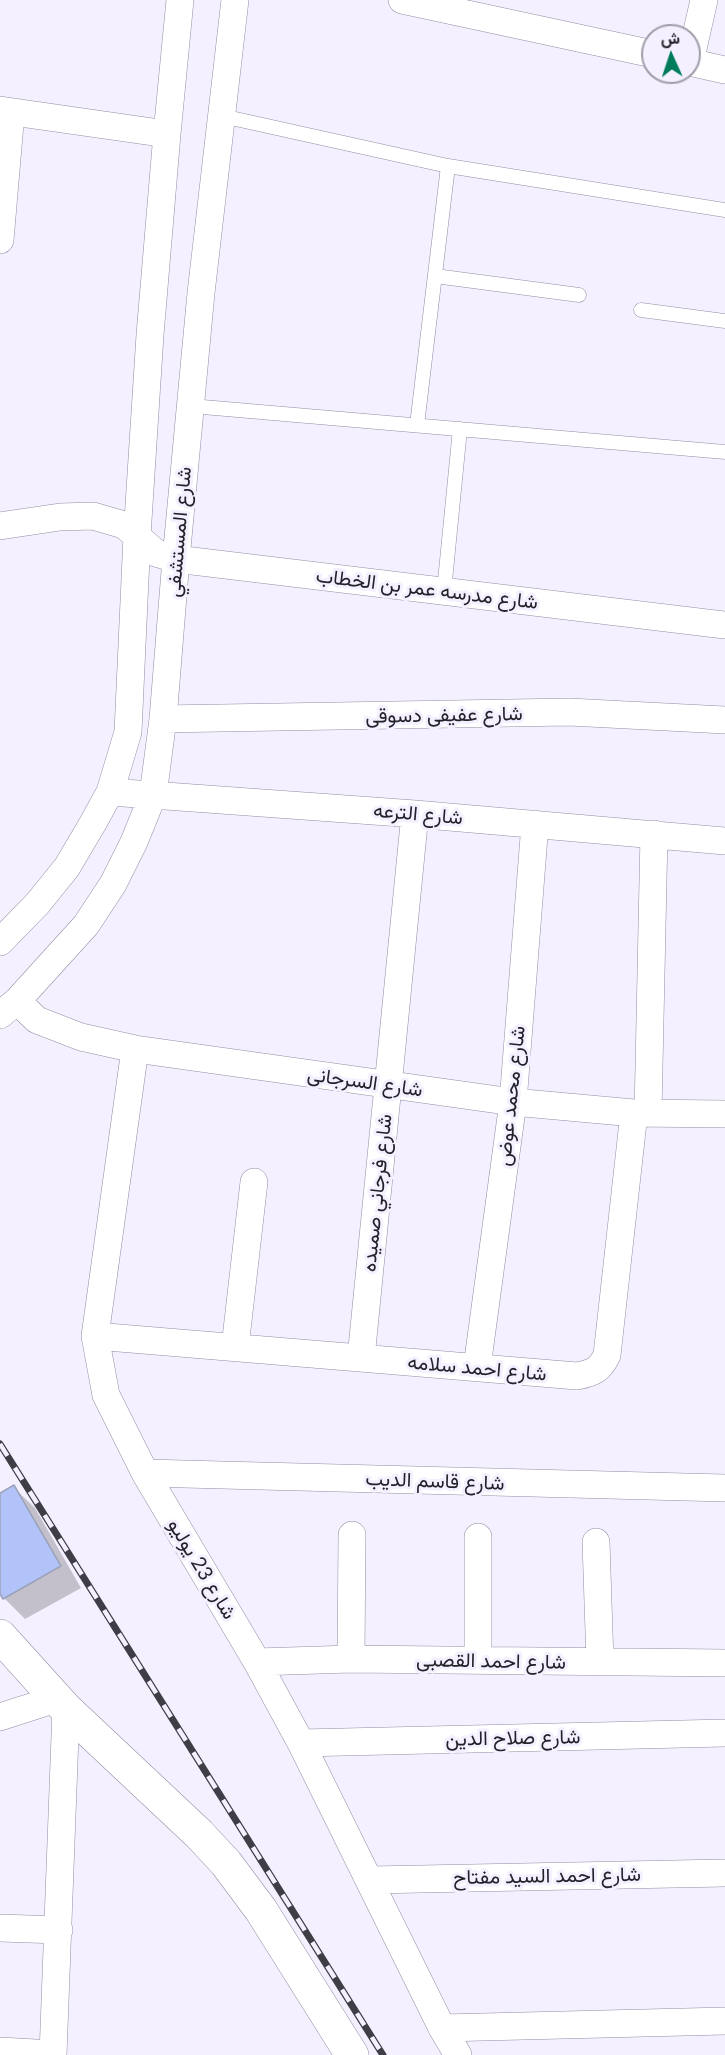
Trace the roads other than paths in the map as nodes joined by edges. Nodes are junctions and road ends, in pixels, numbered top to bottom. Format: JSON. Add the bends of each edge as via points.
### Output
{"nodes":[{"id":1,"x":180,"y":0,"type":"edge"},
{"id":2,"x":235,"y":0,"type":"edge"},
{"id":3,"x":402,"y":0,"type":"edge"},
{"id":4,"x":704,"y":0,"type":"edge"},
{"id":5,"x":466,"y":7,"type":"edge"},
{"id":6,"x":699,"y":24,"type":"edge"},
{"id":7,"x":641,"y":51,"type":"edge"},
{"id":8,"x":701,"y":64,"type":"edge"},
{"id":9,"x":725,"y":69,"type":"edge"},
{"id":10,"x":5,"y":111,"type":"edge"},
{"id":11,"x":222,"y":116,"type":"junction"},
{"id":12,"x":167,"y":134,"type":"junction"},
{"id":13,"x":448,"y":166,"type":"junction"},
{"id":14,"x":725,"y":210,"type":"edge"},
{"id":15,"x":0,"y":240,"type":"edge"},
{"id":16,"x":435,"y":276,"type":"junction"},
{"id":17,"x":579,"y":295,"type":"dead end"},
{"id":18,"x":641,"y":310,"type":"dead end"},
{"id":19,"x":725,"y":321,"type":"edge"},
{"id":20,"x":191,"y":406,"type":"junction"},
{"id":21,"x":417,"y":426,"type":"junction"},
{"id":22,"x":460,"y":429,"type":"junction"},
{"id":23,"x":725,"y":452,"type":"edge"},
{"id":24,"x":0,"y":526,"type":"edge"},
{"id":25,"x":137,"y":536,"type":"junction"},
{"id":26,"x":176,"y":560,"type":"junction"},
{"id":27,"x":444,"y":591,"type":"junction"},
{"id":28,"x":725,"y":625,"type":"edge"},
{"id":29,"x":163,"y":719,"type":"junction"},
{"id":30,"x":725,"y":720,"type":"edge"},
{"id":31,"x":110,"y":792,"type":"junction"},
{"id":32,"x":153,"y":795,"type":"junction"},
{"id":33,"x":415,"y":814,"type":"junction"},
{"id":34,"x":535,"y":824,"type":"junction"},
{"id":35,"x":654,"y":834,"type":"junction"},
{"id":36,"x":725,"y":841,"type":"edge"},
{"id":37,"x":0,"y":942,"type":"edge"},
{"id":38,"x":9,"y":1008,"type":"edge"},
{"id":39,"x":135,"y":1049,"type":"junction"},
{"id":40,"x":388,"y":1086,"type":"junction"},
{"id":41,"x":513,"y":1102,"type":"junction"},
{"id":42,"x":641,"y":1113,"type":"junction"},
{"id":43,"x":725,"y":1114,"type":"edge"},
{"id":44,"x":254,"y":1182,"type":"dead end"},
{"id":45,"x":95,"y":1336,"type":"junction"},
{"id":46,"x":236,"y":1347,"type":"junction"},
{"id":47,"x":360,"y":1358,"type":"junction"},
{"id":48,"x":477,"y":1367,"type":"junction"},
{"id":49,"x":145,"y":1473,"type":"junction"},
{"id":50,"x":725,"y":1488,"type":"edge"},
{"id":51,"x":352,"y":1535,"type":"dead end"},
{"id":52,"x":477,"y":1537,"type":"dead end"},
{"id":53,"x":597,"y":1542,"type":"dead end"},
{"id":54,"x":0,"y":1636,"type":"edge"},
{"id":55,"x":351,"y":1659,"type":"junction"},
{"id":56,"x":478,"y":1660,"type":"junction"},
{"id":57,"x":257,"y":1662,"type":"junction"},
{"id":58,"x":600,"y":1662,"type":"junction"},
{"id":59,"x":725,"y":1663,"type":"edge"},
{"id":60,"x":61,"y":1704,"type":"junction"},
{"id":61,"x":0,"y":1717,"type":"edge"},
{"id":62,"x":725,"y":1733,"type":"edge"},
{"id":63,"x":301,"y":1743,"type":"junction"},
{"id":64,"x":725,"y":1872,"type":"edge"},
{"id":65,"x":370,"y":1880,"type":"junction"},
{"id":66,"x":0,"y":1928,"type":"edge"},
{"id":67,"x":59,"y":1930,"type":"junction"},
{"id":68,"x":725,"y":2021,"type":"edge"},
{"id":69,"x":442,"y":2028,"type":"junction"},
{"id":70,"x":0,"y":2051,"type":"edge"},
{"id":71,"x":53,"y":2054,"type":"edge"},
{"id":72,"x":352,"y":2055,"type":"edge"},
{"id":73,"x":458,"y":2055,"type":"edge"}],
"edges":[{"from":1,"to":12,"type":"street","name":"شارع المستشفي"},
{"from":2,"to":11,"type":"street","name":"شارع المستشفي"},
{"from":3,"to":5,"type":"street"},
{"from":4,"to":6,"type":"street"},
{"from":5,"to":7,"type":"street"},
{"from":8,"to":9,"type":"street"},
{"from":10,"to":12,"type":"street"},
{"from":10,"to":15,"type":"street"},
{"from":11,"to":13,"type":"lane"},
{"from":11,"to":20,"type":"street","name":"شارع المستشفي"},
{"from":12,"to":25,"type":"street","name":"شارع المستشفي"},
{"from":13,"to":14,"type":"lane"},
{"from":13,"to":16,"type":"lane"},
{"from":16,"to":17,"type":"lane"},
{"from":16,"to":21,"type":"lane"},
{"from":18,"to":19,"type":"lane"},
{"from":20,"to":21,"type":"lane"},
{"from":20,"to":26,"type":"street","name":"شارع المستشفي"},
{"from":21,"to":22,"type":"lane"},
{"from":22,"to":23,"type":"lane"},
{"from":22,"to":27,"type":"lane"},
{"from":24,"to":25,"type":"street","name":"شارع مدرسه عمر بن الخطاب","via":[[93,516],[124,525]]},
{"from":25,"to":26,"type":"street","name":"شارع مدرسه عمر بن الخطاب","via":[[156,553]]},
{"from":25,"to":31,"type":"street","name":"شارع المستشفي","via":[[128,732]]},
{"from":26,"to":27,"type":"street","name":"شارع مدرسه عمر بن الخطاب"},
{"from":26,"to":29,"type":"street","name":"شارع المستشفي"},
{"from":27,"to":28,"type":"street","name":"شارع مدرسه عمر بن الخطاب"},
{"from":29,"to":30,"type":"street","name":"شارع عفيفى دسوقى","via":[[569,712]]},
{"from":29,"to":32,"type":"street","name":"شارع المستشفي"},
{"from":31,"to":32,"type":"street","name":"شارع الترعه"},
{"from":31,"to":37,"type":"street","name":"شارع المستشفي","via":[[67,867]]},
{"from":32,"to":33,"type":"street","name":"شارع الترعه"},
{"from":32,"to":38,"type":"street","name":"شارع المستشفي","via":[[113,884],[86,925]]},
{"from":33,"to":34,"type":"street","name":"شارع الترعه"},
{"from":33,"to":40,"type":"street","name":"شارع فرجاني صميده"},
{"from":34,"to":35,"type":"street","name":"شارع الترعه"},
{"from":34,"to":41,"type":"street","name":"شارع محمد عوض"},
{"from":35,"to":36,"type":"street","name":"شارع الترعه"},
{"from":35,"to":42,"type":"street"},
{"from":38,"to":39,"type":"street","name":"شارع السرجانى","via":[[81,1037]]},
{"from":39,"to":40,"type":"street","name":"شارع السرجانى"},
{"from":39,"to":45,"type":"street","name":"شارع 23 يوليو"},
{"from":40,"to":41,"type":"street","name":"شارع السرجانى"},
{"from":40,"to":47,"type":"street","name":"شارع فرجاني صميده"},
{"from":41,"to":42,"type":"street","name":"شارع السرجانى"},
{"from":41,"to":48,"type":"street","name":"شارع محمد عوض"},
{"from":42,"to":43,"type":"street","name":"شارع السرجانى"},
{"from":42,"to":48,"type":"street","name":"شارع احمد سلامه","via":[[610,1336],[601,1368],[577,1376]]},
{"from":44,"to":46,"type":"street"},
{"from":45,"to":46,"type":"street","name":"شارع احمد سلامه"},
{"from":45,"to":49,"type":"street","name":"شارع 23 يوليو","via":[[105,1395]]},
{"from":46,"to":47,"type":"street","name":"شارع احمد سلامه"},
{"from":47,"to":48,"type":"street","name":"شارع احمد سلامه"},
{"from":49,"to":50,"type":"street","name":"شارع قاسم الديب"},
{"from":49,"to":57,"type":"street","name":"شارع 23 يوليو"},
{"from":51,"to":55,"type":"street"},
{"from":52,"to":56,"type":"street"},
{"from":53,"to":58,"type":"street"},
{"from":54,"to":60,"type":"street"},
{"from":55,"to":56,"type":"street","name":"شارع احمد القصبى"},
{"from":55,"to":57,"type":"street","name":"شارع احمد القصبى"},
{"from":56,"to":58,"type":"street","name":"شارع احمد القصبى"},
{"from":57,"to":63,"type":"street","name":"شارع 23 يوليو"},
{"from":58,"to":59,"type":"street","name":"شارع احمد القصبى"},
{"from":60,"to":61,"type":"street"},
{"from":60,"to":67,"type":"street"},
{"from":60,"to":72,"type":"street","via":[[226,1863],[261,1910]]},
{"from":62,"to":63,"type":"street","name":"شارع صلاح الدين"},
{"from":63,"to":65,"type":"street","name":"شارع 23 يوليو"},
{"from":64,"to":65,"type":"street","name":"شارع احمد السيد مفتاح"},
{"from":65,"to":69,"type":"street","name":"شارع 23 يوليو"},
{"from":66,"to":67,"type":"street"},
{"from":67,"to":71,"type":"street"},
{"from":68,"to":69,"type":"street"},
{"from":69,"to":73,"type":"street","name":"شارع 23 يوليو"},
{"from":70,"to":71,"type":"street"}]}
